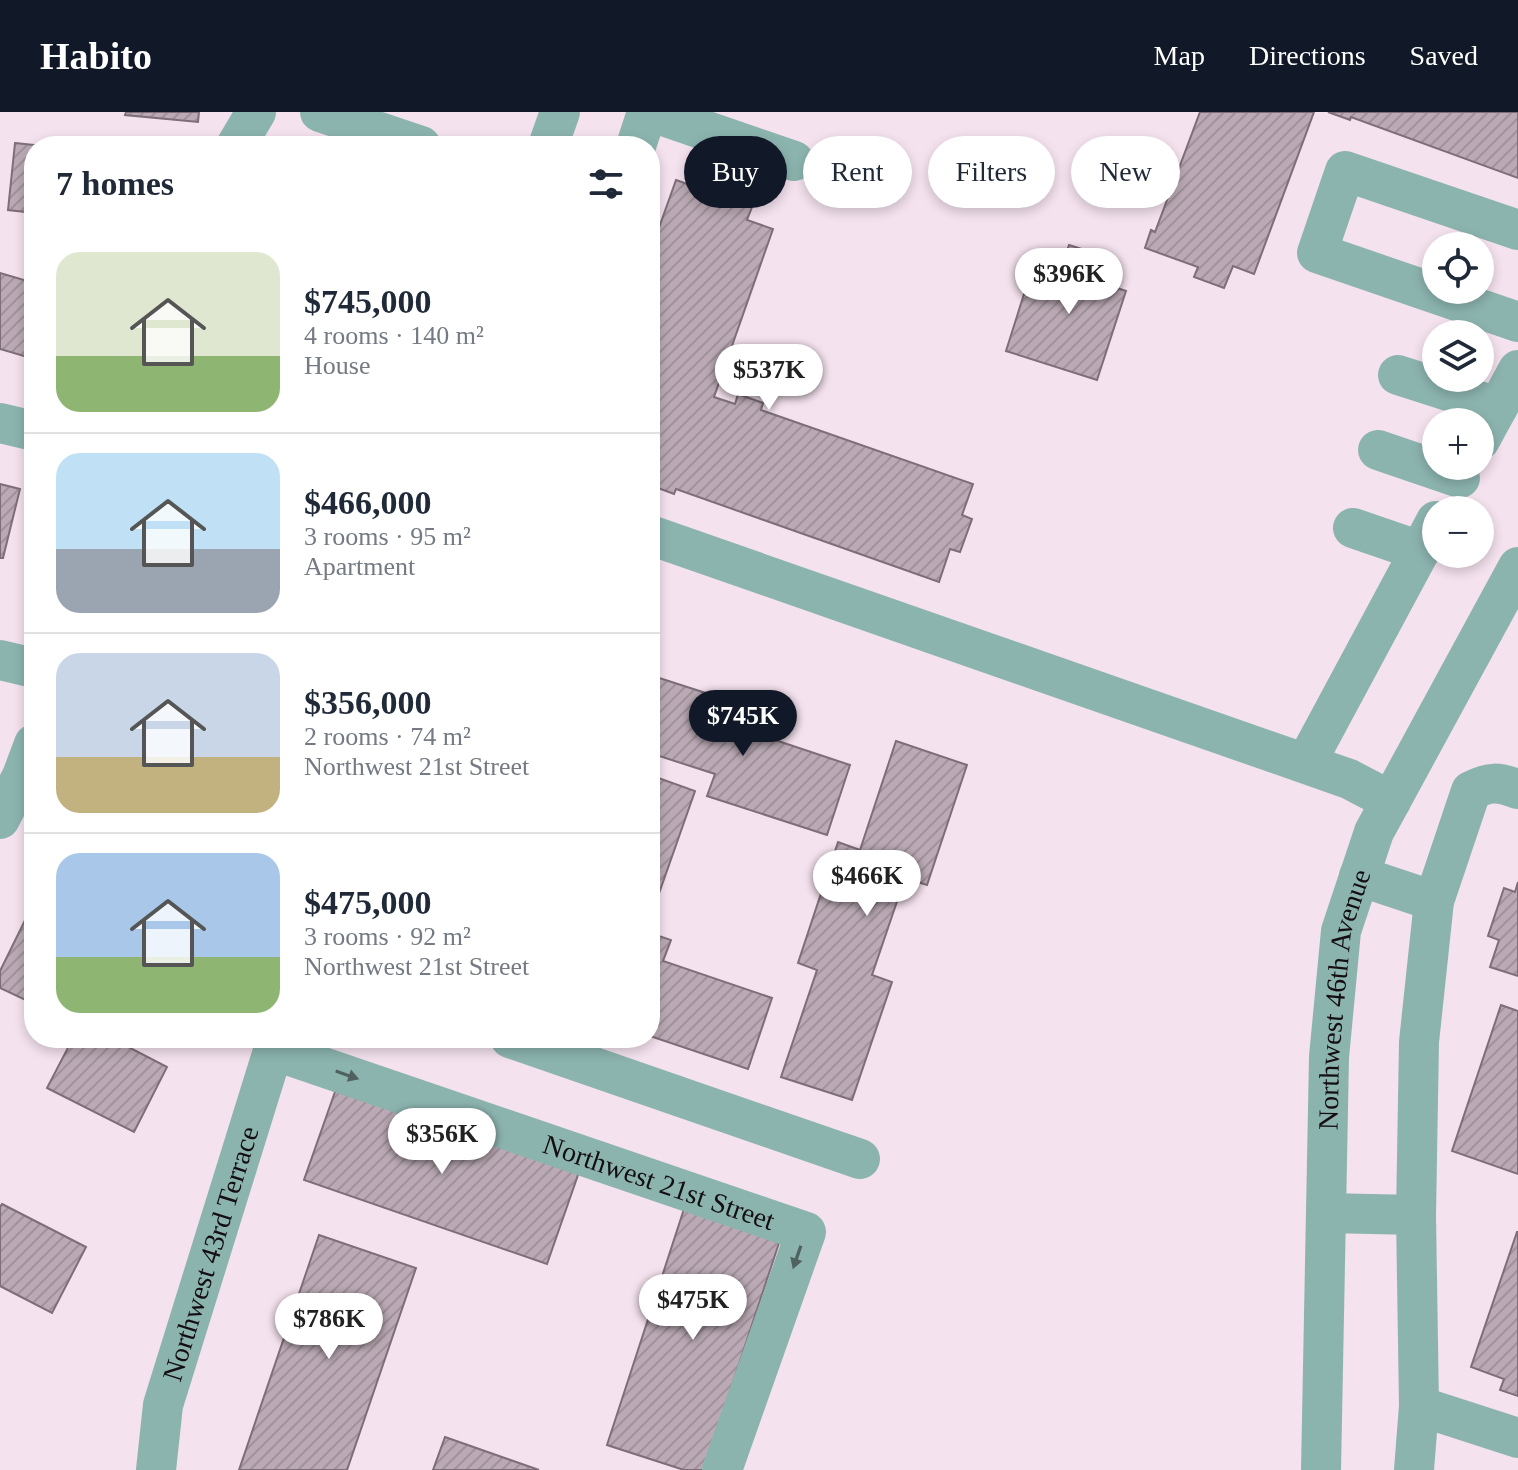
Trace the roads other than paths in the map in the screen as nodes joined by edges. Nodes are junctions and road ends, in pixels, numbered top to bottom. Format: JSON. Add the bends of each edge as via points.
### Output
{"nodes":[{"id":1,"x":256,"y":112,"type":"edge"},
{"id":2,"x":320,"y":112,"type":"edge"},
{"id":3,"x":560,"y":112,"type":"edge"},
{"id":4,"x":650,"y":112,"type":"edge"},
{"id":5,"x":242,"y":136,"type":"edge"},
{"id":6,"x":391,"y":136,"type":"edge"},
{"id":7,"x":552,"y":136,"type":"edge"},
{"id":8,"x":640,"y":136,"type":"edge"},
{"id":9,"x":794,"y":161,"type":"dead end"},
{"id":10,"x":1518,"y":230,"type":"edge"},
{"id":11,"x":1518,"y":322,"type":"edge"},
{"id":12,"x":1518,"y":370,"type":"edge"},
{"id":13,"x":1398,"y":375,"type":"dead end"},
{"id":14,"x":1461,"y":408,"type":"edge"},
{"id":15,"x":1494,"y":414,"type":"edge"},
{"id":16,"x":0,"y":423,"type":"edge"},
{"id":17,"x":24,"y":429,"type":"edge"},
{"id":18,"x":1378,"y":450,"type":"dead end"},
{"id":19,"x":1456,"y":485,"type":"edge"},
{"id":20,"x":1353,"y":528,"type":"dead end"},
{"id":21,"x":1422,"y":535,"type":"edge"},
{"id":22,"x":660,"y":538,"type":"edge"},
{"id":23,"x":1422,"y":547,"type":"edge"},
{"id":24,"x":1518,"y":567,"type":"edge"},
{"id":25,"x":0,"y":660,"type":"edge"},
{"id":26,"x":24,"y":666,"type":"edge"},
{"id":27,"x":1306,"y":763,"type":"junction"},
{"id":28,"x":24,"y":771,"type":"edge"},
{"id":29,"x":1518,"y":789,"type":"edge"},
{"id":30,"x":1391,"y":801,"type":"junction"},
{"id":31,"x":0,"y":819,"type":"edge"},
{"id":32,"x":1359,"y":876,"type":"junction"},
{"id":33,"x":1434,"y":901,"type":"junction"},
{"id":34,"x":274,"y":1048,"type":"edge"},
{"id":35,"x":286,"y":1048,"type":"edge"},
{"id":36,"x":539,"y":1048,"type":"edge"},
{"id":37,"x":860,"y":1159,"type":"dead end"},
{"id":38,"x":1326,"y":1213,"type":"junction"},
{"id":39,"x":1416,"y":1215,"type":"junction"},
{"id":40,"x":1419,"y":1406,"type":"junction"},
{"id":41,"x":1518,"y":1438,"type":"edge"},
{"id":42,"x":156,"y":1470,"type":"edge"},
{"id":43,"x":722,"y":1470,"type":"edge"},
{"id":44,"x":1321,"y":1470,"type":"edge"},
{"id":45,"x":1414,"y":1470,"type":"edge"}],
"edges":[{"from":1,"to":5,"type":"street"},
{"from":2,"to":6,"type":"street"},
{"from":3,"to":7,"type":"street"},
{"from":4,"to":8,"type":"street"},
{"from":4,"to":9,"type":"street"},
{"from":10,"to":11,"type":"street","via":[[1345,171],[1317,253]]},
{"from":12,"to":15,"type":"street"},
{"from":13,"to":14,"type":"street"},
{"from":16,"to":17,"type":"street"},
{"from":18,"to":19,"type":"street"},
{"from":20,"to":21,"type":"street"},
{"from":22,"to":27,"type":"street"},
{"from":23,"to":27,"type":"street"},
{"from":24,"to":30,"type":"street","name":"Northwest 46th Avenue"},
{"from":25,"to":26,"type":"street"},
{"from":27,"to":30,"type":"street"},
{"from":28,"to":31,"type":"street"},
{"from":29,"to":33,"type":"street","via":[[1487,782],[1471,791]]},
{"from":30,"to":32,"type":"street","name":"Northwest 46th Avenue"},
{"from":32,"to":33,"type":"street"},
{"from":32,"to":38,"type":"street","name":"Northwest 46th Avenue","via":[[1341,931],[1329,1057]]},
{"from":33,"to":39,"type":"street","via":[[1419,1042]]},
{"from":34,"to":42,"type":"street","name":"Northwest 43rd Terrace","via":[[163,1405]]},
{"from":35,"to":43,"type":"street","name":"Northwest 21st Street","one_way":true,"via":[[806,1232]]},
{"from":36,"to":37,"type":"street"},
{"from":38,"to":39,"type":"street"},
{"from":38,"to":44,"type":"street","name":"Northwest 46th Avenue"},
{"from":39,"to":40,"type":"street"},
{"from":40,"to":41,"type":"street"},
{"from":40,"to":45,"type":"street"}]}
